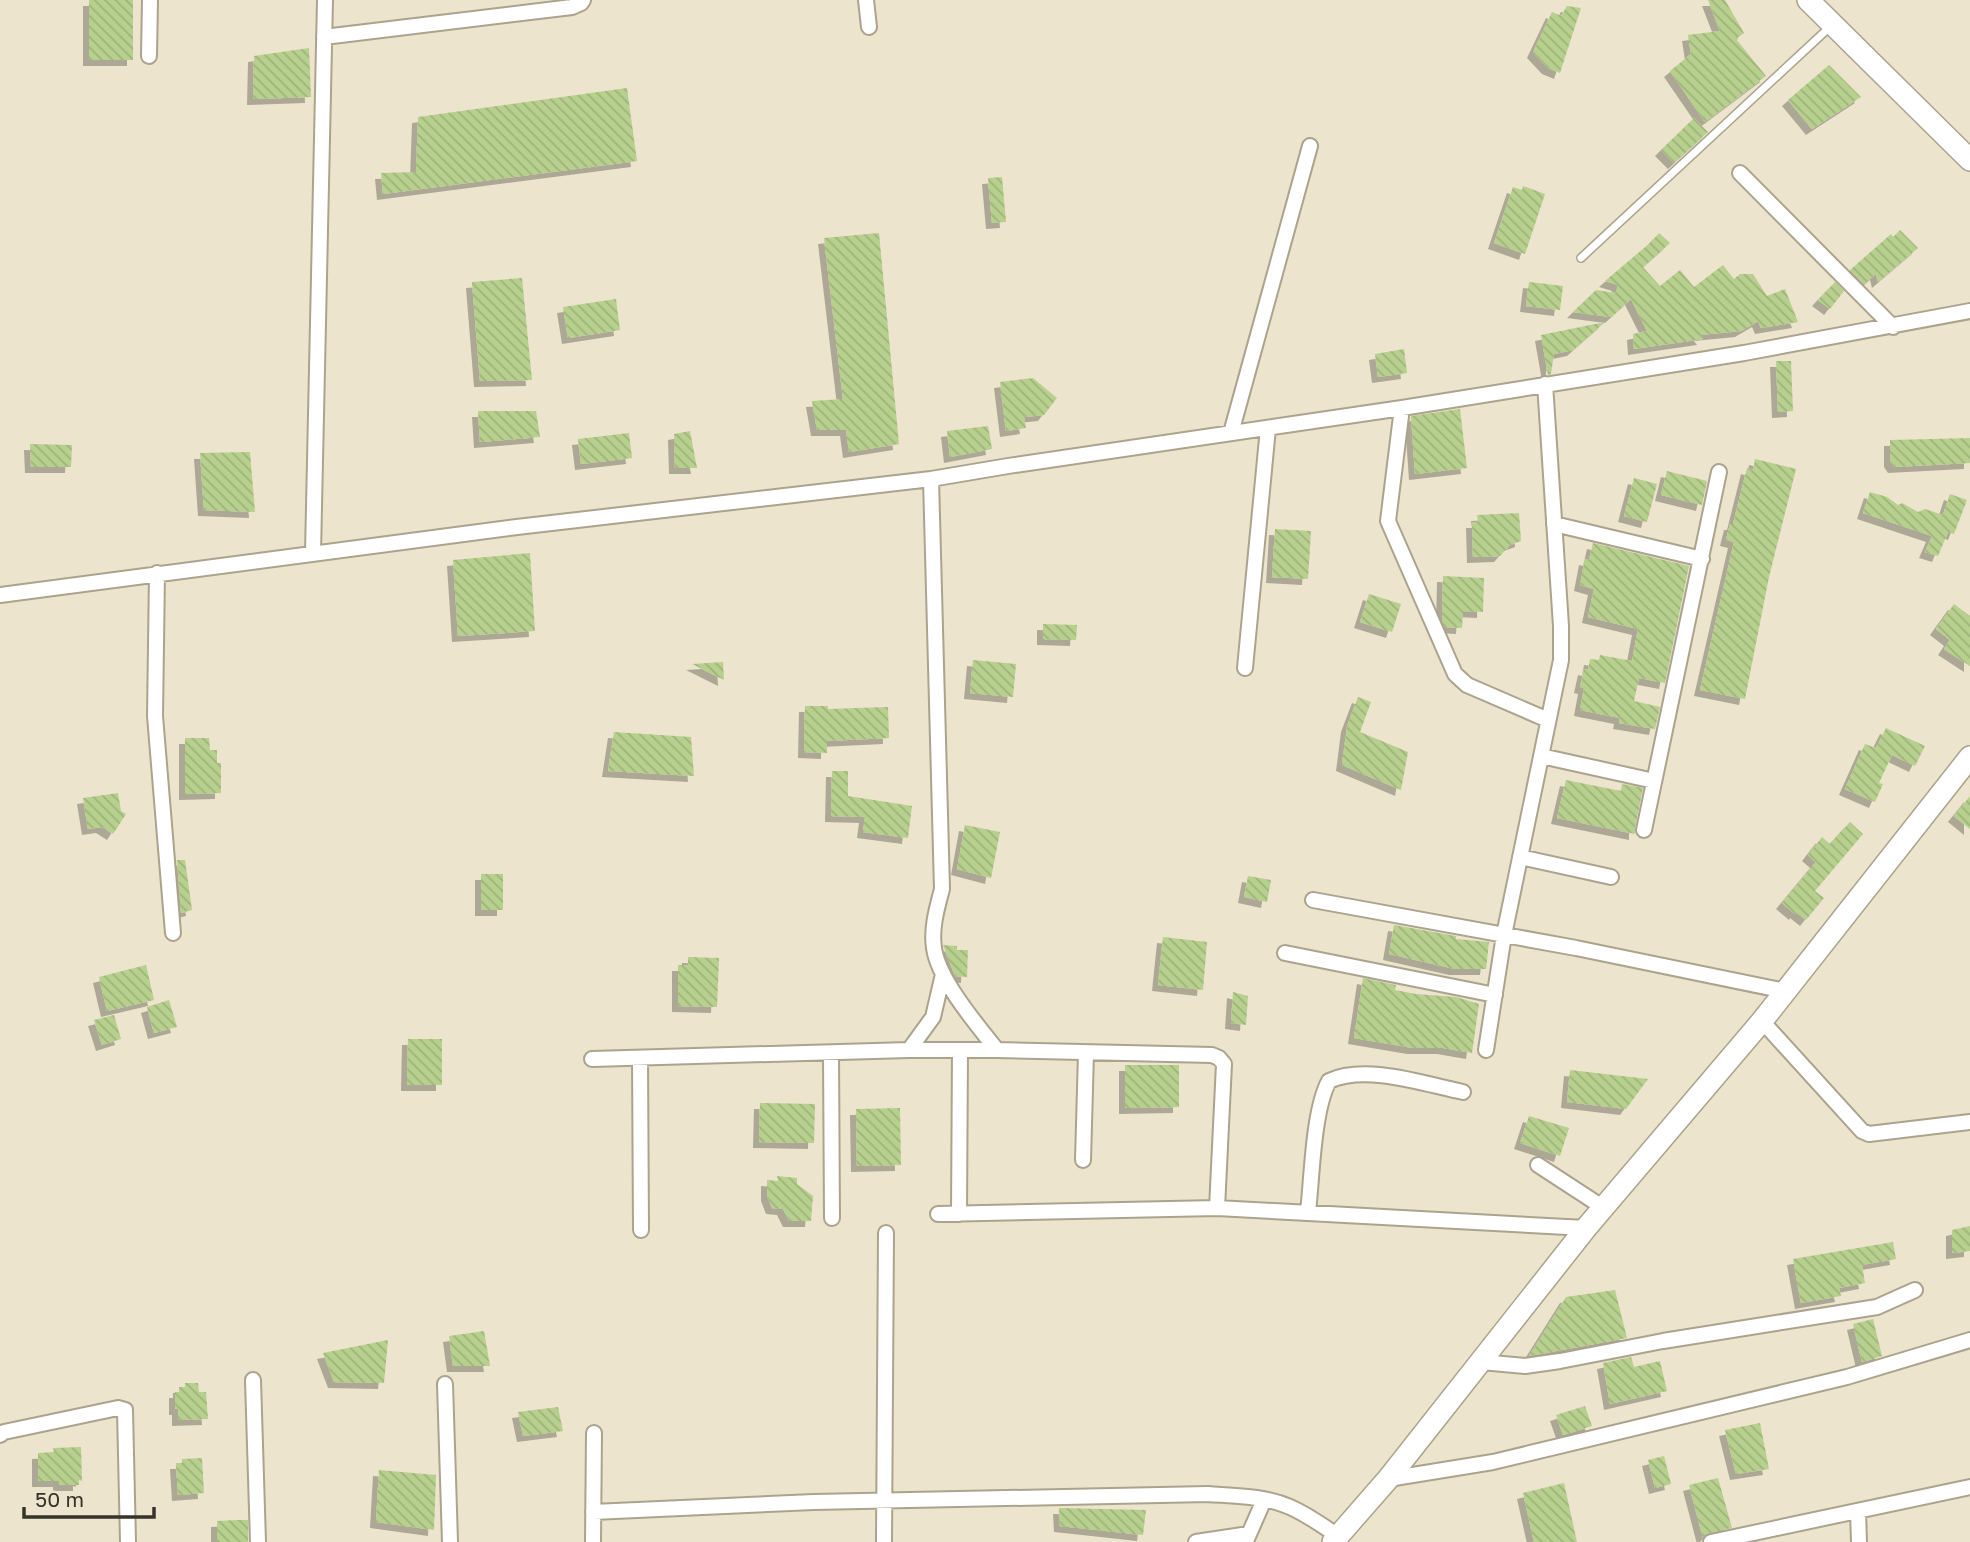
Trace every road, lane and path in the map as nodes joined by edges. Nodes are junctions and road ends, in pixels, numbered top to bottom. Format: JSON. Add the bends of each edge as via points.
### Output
{"nodes":[{"id":1,"x":150,"y":0,"type":"edge"},
{"id":2,"x":325,"y":0,"type":"edge"},
{"id":3,"x":583,"y":0,"type":"edge"},
{"id":4,"x":866,"y":0,"type":"edge"},
{"id":5,"x":1808,"y":0,"type":"edge"},
{"id":6,"x":1833,"y":24,"type":"junction"},
{"id":7,"x":869,"y":27,"type":"dead end"},
{"id":8,"x":324,"y":37,"type":"junction"},
{"id":9,"x":149,"y":56,"type":"dead end"},
{"id":10,"x":1310,"y":146,"type":"dead end"},
{"id":11,"x":1970,"y":160,"type":"edge"},
{"id":12,"x":1740,"y":173,"type":"dead end"},
{"id":13,"x":1581,"y":258,"type":"dead end"},
{"id":14,"x":1970,"y":311,"type":"edge"},
{"id":15,"x":1893,"y":327,"type":"junction"},
{"id":16,"x":1545,"y":384,"type":"junction"},
{"id":17,"x":1402,"y":408,"type":"junction"},
{"id":18,"x":1268,"y":428,"type":"junction"},
{"id":19,"x":1231,"y":433,"type":"junction"},
{"id":20,"x":1719,"y":472,"type":"dead end"},
{"id":21,"x":931,"y":479,"type":"junction"},
{"id":22,"x":1554,"y":524,"type":"junction"},
{"id":23,"x":313,"y":553,"type":"junction"},
{"id":24,"x":1702,"y":559,"type":"junction"},
{"id":25,"x":157,"y":573,"type":"junction"},
{"id":26,"x":0,"y":595,"type":"edge"},
{"id":27,"x":1245,"y":668,"type":"dead end"},
{"id":28,"x":1548,"y":720,"type":"junction"},
{"id":29,"x":1541,"y":757,"type":"junction"},
{"id":30,"x":1970,"y":757,"type":"edge"},
{"id":31,"x":1654,"y":781,"type":"junction"},
{"id":32,"x":1644,"y":830,"type":"dead end"},
{"id":33,"x":1520,"y":857,"type":"junction"},
{"id":34,"x":1611,"y":877,"type":"dead end"},
{"id":35,"x":1313,"y":900,"type":"dead end"},
{"id":36,"x":173,"y":933,"type":"dead end"},
{"id":37,"x":1504,"y":935,"type":"junction"},
{"id":38,"x":1285,"y":953,"type":"dead end"},
{"id":39,"x":943,"y":975,"type":"junction"},
{"id":40,"x":1785,"y":991,"type":"junction"},
{"id":41,"x":1495,"y":995,"type":"junction"},
{"id":42,"x":1762,"y":1021,"type":"junction"},
{"id":43,"x":909,"y":1050,"type":"junction"},
{"id":44,"x":960,"y":1050,"type":"junction"},
{"id":45,"x":997,"y":1050,"type":"junction"},
{"id":46,"x":1486,"y":1050,"type":"dead end"},
{"id":47,"x":1086,"y":1053,"type":"junction"},
{"id":48,"x":831,"y":1054,"type":"junction"},
{"id":49,"x":640,"y":1058,"type":"junction"},
{"id":50,"x":592,"y":1059,"type":"dead end"},
{"id":51,"x":1463,"y":1092,"type":"dead end"},
{"id":52,"x":1970,"y":1122,"type":"edge"},
{"id":53,"x":1083,"y":1160,"type":"dead end"},
{"id":54,"x":1538,"y":1165,"type":"dead end"},
{"id":55,"x":1217,"y":1208,"type":"junction"},
{"id":56,"x":1604,"y":1208,"type":"junction"},
{"id":57,"x":1308,"y":1212,"type":"junction"},
{"id":58,"x":938,"y":1214,"type":"dead end"},
{"id":59,"x":959,"y":1214,"type":"junction"},
{"id":60,"x":832,"y":1218,"type":"dead end"},
{"id":61,"x":1586,"y":1228,"type":"junction"},
{"id":62,"x":641,"y":1230,"type":"dead end"},
{"id":63,"x":886,"y":1233,"type":"dead end"},
{"id":64,"x":1915,"y":1290,"type":"dead end"},
{"id":65,"x":1970,"y":1340,"type":"edge"},
{"id":66,"x":1481,"y":1362,"type":"junction"},
{"id":67,"x":253,"y":1380,"type":"dead end"},
{"id":68,"x":444,"y":1384,"type":"dead end"},
{"id":69,"x":594,"y":1433,"type":"dead end"},
{"id":70,"x":0,"y":1435,"type":"edge"},
{"id":71,"x":1388,"y":1479,"type":"junction"},
{"id":72,"x":1970,"y":1487,"type":"edge"},
{"id":73,"x":1264,"y":1500,"type":"junction"},
{"id":74,"x":884,"y":1501,"type":"junction"},
{"id":75,"x":1858,"y":1511,"type":"junction"},
{"id":76,"x":593,"y":1512,"type":"junction"},
{"id":77,"x":1247,"y":1538,"type":"edge"},
{"id":78,"x":1336,"y":1539,"type":"edge"},
{"id":79,"x":128,"y":1542,"type":"edge"},
{"id":80,"x":258,"y":1542,"type":"edge"},
{"id":81,"x":450,"y":1542,"type":"edge"},
{"id":82,"x":593,"y":1542,"type":"edge"},
{"id":83,"x":884,"y":1542,"type":"edge"},
{"id":84,"x":1196,"y":1542,"type":"edge"},
{"id":85,"x":1711,"y":1542,"type":"edge"},
{"id":86,"x":1859,"y":1542,"type":"edge"}],
"edges":[{"from":1,"to":9,"type":"street"},
{"from":2,"to":8,"type":"street"},
{"from":3,"to":8,"type":"street","via":[[572,7]]},
{"from":4,"to":7,"type":"street"},
{"from":5,"to":6,"type":"main road"},
{"from":6,"to":11,"type":"main road"},
{"from":6,"to":13,"type":"lane"},
{"from":8,"to":23,"type":"street"},
{"from":10,"to":19,"type":"street"},
{"from":12,"to":15,"type":"street"},
{"from":14,"to":15,"type":"street"},
{"from":15,"to":16,"type":"street"},
{"from":16,"to":17,"type":"street"},
{"from":16,"to":22,"type":"street"},
{"from":17,"to":18,"type":"street"},
{"from":17,"to":28,"type":"street","via":[[1388,521],[1455,674],[1467,685]]},
{"from":18,"to":19,"type":"street"},
{"from":18,"to":27,"type":"street"},
{"from":19,"to":21,"type":"street"},
{"from":20,"to":24,"type":"street"},
{"from":21,"to":23,"type":"street"},
{"from":21,"to":39,"type":"street","via":[[942,888],[933,922],[934,950]]},
{"from":22,"to":24,"type":"street"},
{"from":22,"to":28,"type":"street","via":[[1562,643]]},
{"from":23,"to":25,"type":"street"},
{"from":24,"to":31,"type":"street"},
{"from":25,"to":26,"type":"street"},
{"from":25,"to":36,"type":"street","via":[[155,716]]},
{"from":28,"to":29,"type":"street"},
{"from":29,"to":31,"type":"street"},
{"from":29,"to":33,"type":"street"},
{"from":30,"to":40,"type":"main road"},
{"from":31,"to":32,"type":"street"},
{"from":33,"to":34,"type":"street"},
{"from":33,"to":37,"type":"street"},
{"from":35,"to":37,"type":"street"},
{"from":37,"to":40,"type":"street"},
{"from":37,"to":41,"type":"street"},
{"from":38,"to":41,"type":"street"},
{"from":39,"to":43,"type":"street","via":[[933,1017]]},
{"from":39,"to":45,"type":"street"},
{"from":40,"to":42,"type":"main road"},
{"from":41,"to":46,"type":"street"},
{"from":42,"to":52,"type":"street","via":[[1862,1132]]},
{"from":42,"to":56,"type":"main road"},
{"from":43,"to":44,"type":"street"},
{"from":43,"to":48,"type":"street"},
{"from":44,"to":45,"type":"street"},
{"from":44,"to":59,"type":"street"},
{"from":45,"to":47,"type":"street"},
{"from":47,"to":53,"type":"street"},
{"from":47,"to":55,"type":"street","via":[[1219,1058],[1224,1064]]},
{"from":48,"to":49,"type":"street"},
{"from":48,"to":60,"type":"street"},
{"from":49,"to":50,"type":"street"},
{"from":49,"to":62,"type":"street"},
{"from":51,"to":57,"type":"street","via":[[1369,1074],[1329,1081],[1323,1091]]},
{"from":54,"to":56,"type":"street"},
{"from":55,"to":57,"type":"street"},
{"from":55,"to":59,"type":"street"},
{"from":56,"to":61,"type":"main road"},
{"from":57,"to":61,"type":"street"},
{"from":58,"to":59,"type":"street"},
{"from":61,"to":66,"type":"main road"},
{"from":63,"to":74,"type":"street"},
{"from":64,"to":66,"type":"street","via":[[1877,1307],[1560,1361],[1525,1366]]},
{"from":65,"to":71,"type":"street","via":[[1847,1377],[1493,1462]]},
{"from":66,"to":71,"type":"main road"},
{"from":67,"to":80,"type":"street"},
{"from":68,"to":81,"type":"street"},
{"from":69,"to":76,"type":"street"},
{"from":70,"to":79,"type":"street","via":[[125,1410]]},
{"from":71,"to":78,"type":"main road"},
{"from":72,"to":75,"type":"street"},
{"from":73,"to":74,"type":"street","via":[[1166,1494]]},
{"from":73,"to":77,"type":"street"},
{"from":73,"to":78,"type":"street","via":[[1304,1513]]},
{"from":74,"to":76,"type":"street"},
{"from":74,"to":83,"type":"street"},
{"from":75,"to":85,"type":"street"},
{"from":75,"to":86,"type":"street"},
{"from":76,"to":82,"type":"street"},
{"from":77,"to":84,"type":"street"}]}
